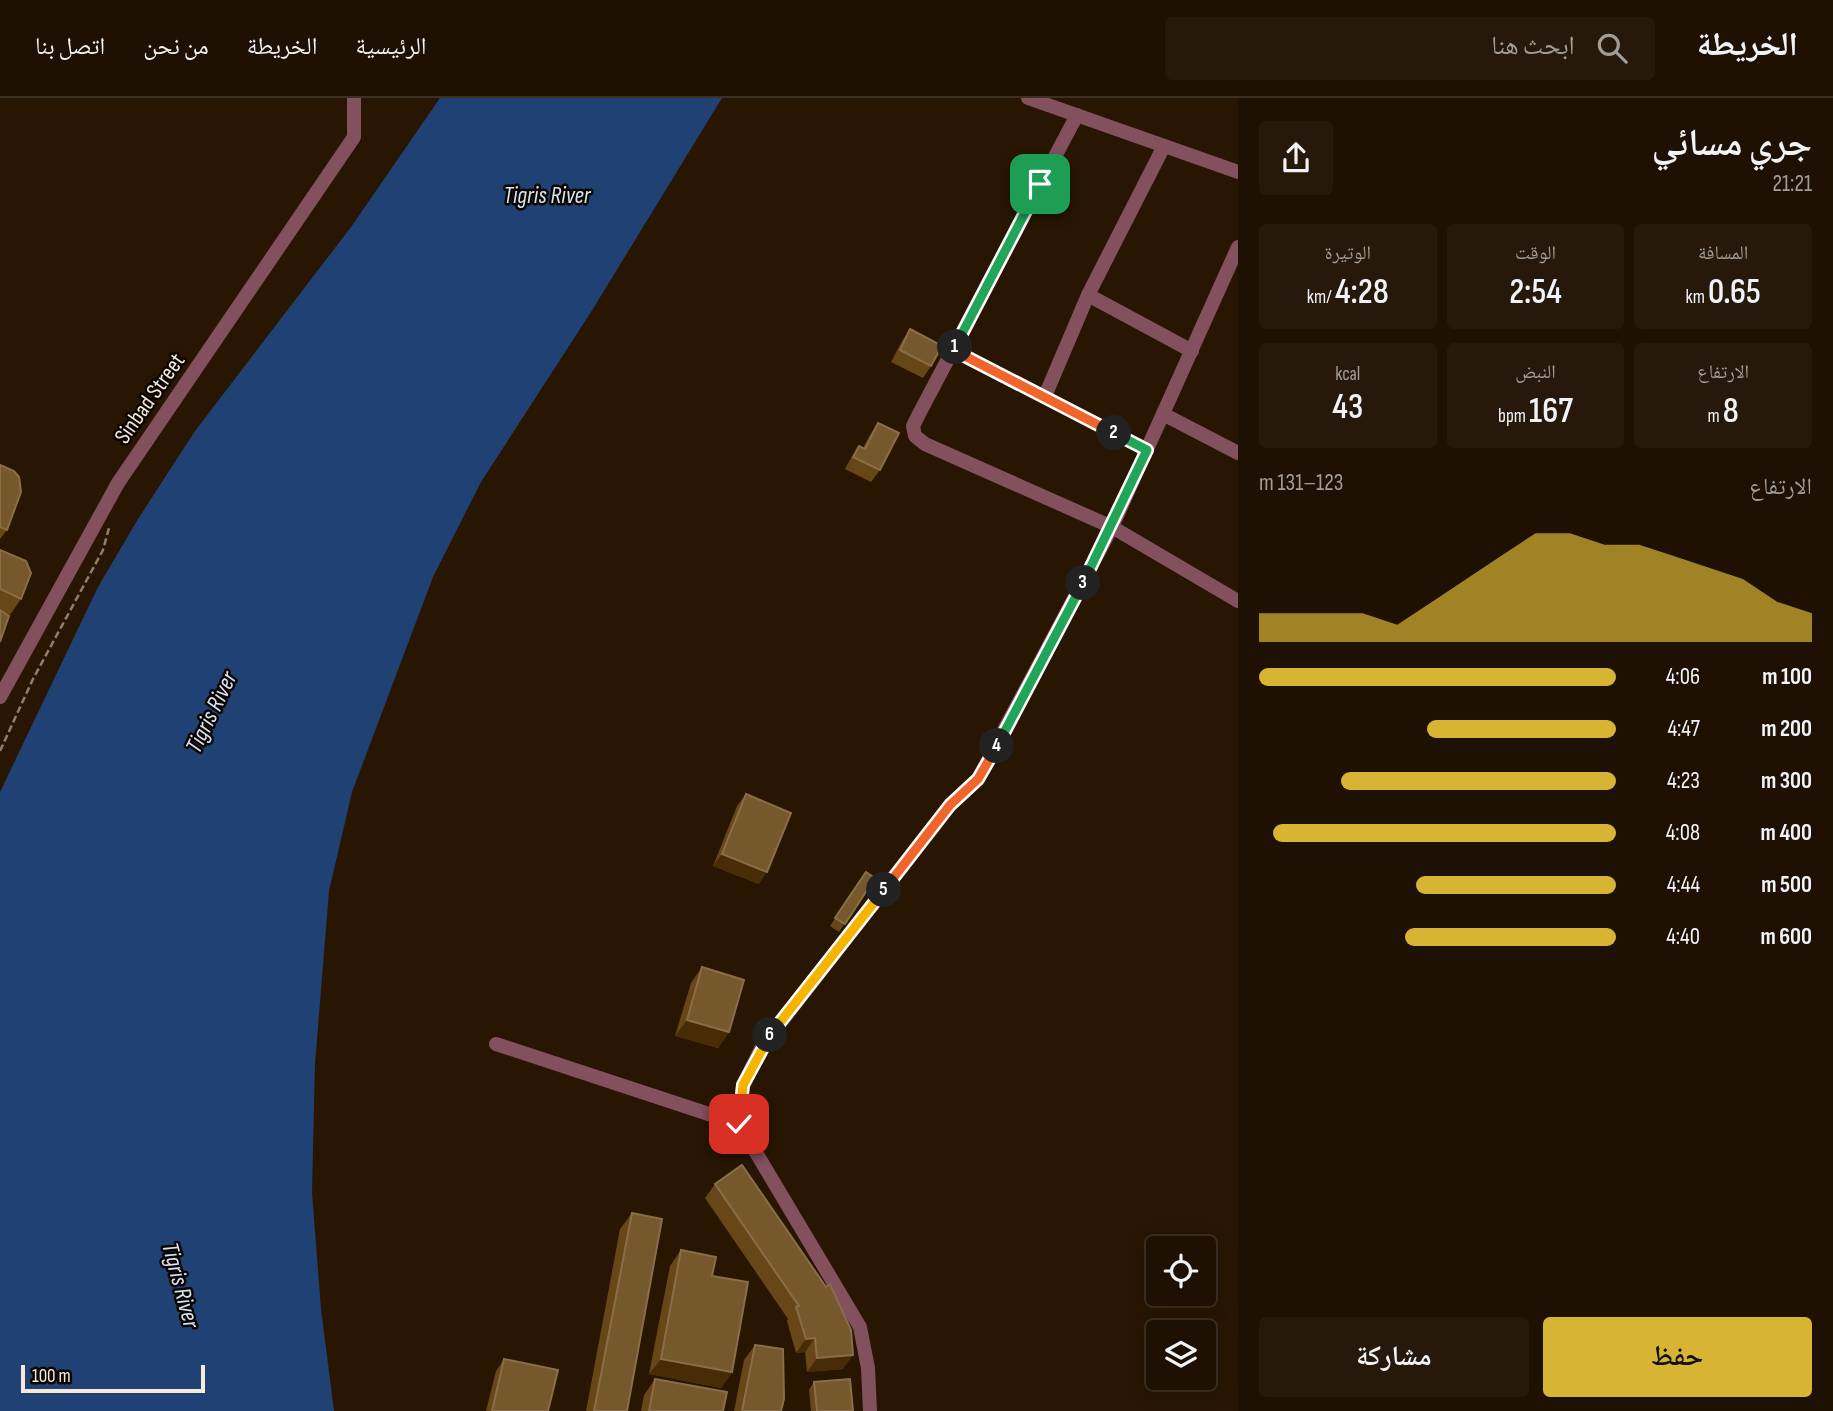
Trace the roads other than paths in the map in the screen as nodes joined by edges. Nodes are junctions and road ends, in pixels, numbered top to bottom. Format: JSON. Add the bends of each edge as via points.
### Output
{"nodes":[{"id":1,"x":354,"y":98,"type":"edge"},
{"id":2,"x":1028,"y":98,"type":"edge"},
{"id":3,"x":1077,"y":115,"type":"junction"},
{"id":4,"x":1164,"y":146,"type":"junction"},
{"id":5,"x":1238,"y":172,"type":"edge"},
{"id":6,"x":1238,"y":247,"type":"edge"},
{"id":7,"x":1088,"y":295,"type":"junction"},
{"id":8,"x":953,"y":350,"type":"junction"},
{"id":9,"x":1192,"y":351,"type":"junction"},
{"id":10,"x":1045,"y":396,"type":"junction"},
{"id":11,"x":1163,"y":414,"type":"junction"},
{"id":12,"x":1147,"y":450,"type":"junction"},
{"id":13,"x":1238,"y":453,"type":"edge"},
{"id":14,"x":1112,"y":527,"type":"junction"},
{"id":15,"x":1238,"y":601,"type":"edge"},
{"id":16,"x":0,"y":697,"type":"edge"},
{"id":17,"x":496,"y":1044,"type":"dead end"},
{"id":18,"x":739,"y":1124,"type":"junction"},
{"id":19,"x":870,"y":1411,"type":"edge"}],
"edges":[{"from":1,"to":16,"type":"street","name":"Sinbad Street","via":[[354,137],[118,483]]},
{"from":2,"to":3,"type":"street"},
{"from":3,"to":4,"type":"street"},
{"from":3,"to":8,"type":"street"},
{"from":4,"to":5,"type":"street"},
{"from":4,"to":7,"type":"street"},
{"from":6,"to":9,"type":"street"},
{"from":7,"to":9,"type":"street"},
{"from":7,"to":10,"type":"street"},
{"from":8,"to":10,"type":"street"},
{"from":8,"to":14,"type":"street","via":[[913,426],[915,436],[998,479]]},
{"from":9,"to":11,"type":"street"},
{"from":10,"to":12,"type":"street"},
{"from":11,"to":12,"type":"street"},
{"from":11,"to":13,"type":"street"},
{"from":12,"to":14,"type":"street"},
{"from":14,"to":15,"type":"street"},
{"from":14,"to":18,"type":"street","via":[[978,779],[950,805],[763,1045],[743,1085]]},
{"from":17,"to":18,"type":"street"},
{"from":18,"to":19,"type":"street","via":[[860,1327],[869,1368]]}]}
